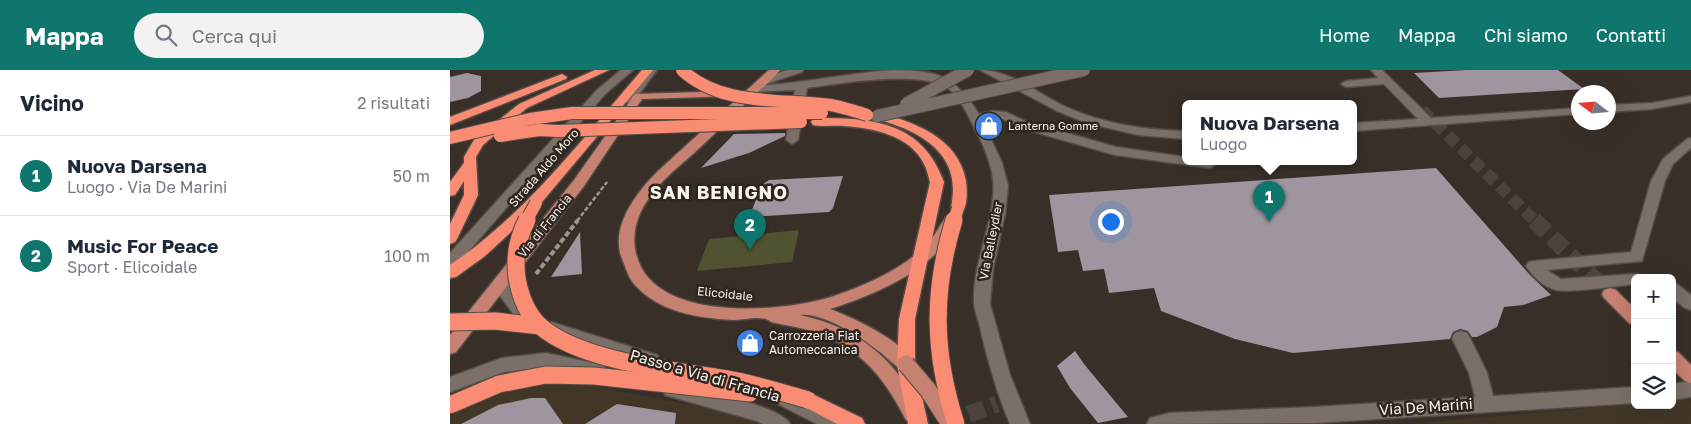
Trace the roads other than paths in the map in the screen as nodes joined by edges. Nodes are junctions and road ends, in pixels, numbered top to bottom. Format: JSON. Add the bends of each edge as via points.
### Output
{"nodes":[{"id":1,"x":580,"y":70,"type":"edge"},
{"id":2,"x":604,"y":70,"type":"edge"},
{"id":3,"x":613,"y":70,"type":"edge"},
{"id":4,"x":628,"y":70,"type":"edge"},
{"id":5,"x":648,"y":70,"type":"edge"},
{"id":6,"x":652,"y":70,"type":"edge"},
{"id":7,"x":660,"y":70,"type":"edge"},
{"id":8,"x":682,"y":70,"type":"edge"},
{"id":9,"x":775,"y":70,"type":"edge"},
{"id":10,"x":968,"y":70,"type":"edge"},
{"id":11,"x":985,"y":70,"type":"edge"},
{"id":12,"x":1085,"y":70,"type":"edge"},
{"id":13,"x":1376,"y":70,"type":"edge"},
{"id":14,"x":800,"y":77,"type":"edge"},
{"id":15,"x":1387,"y":81,"type":"junction"},
{"id":16,"x":1346,"y":84,"type":"dead end"},
{"id":17,"x":758,"y":85,"type":"junction"},
{"id":18,"x":601,"y":92,"type":"junction"},
{"id":19,"x":637,"y":99,"type":"junction"},
{"id":20,"x":1691,"y":99,"type":"edge"},
{"id":21,"x":1616,"y":108,"type":"edge"},
{"id":22,"x":1571,"y":112,"type":"edge"},
{"id":23,"x":872,"y":116,"type":"junction"},
{"id":24,"x":975,"y":118,"type":"junction"},
{"id":25,"x":450,"y":121,"type":"edge"},
{"id":26,"x":1428,"y":122,"type":"junction"},
{"id":27,"x":1357,"y":127,"type":"edge"},
{"id":28,"x":1182,"y":135,"type":"edge"},
{"id":29,"x":450,"y":138,"type":"edge"},
{"id":30,"x":792,"y":140,"type":"dead end"},
{"id":31,"x":1691,"y":142,"type":"edge"},
{"id":32,"x":450,"y":148,"type":"edge"},
{"id":33,"x":1182,"y":160,"type":"edge"},
{"id":34,"x":470,"y":164,"type":"junction"},
{"id":35,"x":450,"y":192,"type":"edge"},
{"id":36,"x":536,"y":203,"type":"junction"},
{"id":37,"x":958,"y":208,"type":"junction"},
{"id":38,"x":450,"y":239,"type":"edge"},
{"id":39,"x":922,"y":256,"type":"junction"},
{"id":40,"x":450,"y":263,"type":"edge"},
{"id":41,"x":450,"y":273,"type":"edge"},
{"id":42,"x":1631,"y":279,"type":"edge"},
{"id":43,"x":500,"y":284,"type":"junction"},
{"id":44,"x":1676,"y":292,"type":"edge"},
{"id":45,"x":1610,"y":294,"type":"tunnel mouth"},
{"id":46,"x":1691,"y":304,"type":"edge"},
{"id":47,"x":809,"y":308,"type":"junction"},
{"id":48,"x":754,"y":315,"type":"junction"},
{"id":49,"x":1631,"y":315,"type":"edge"},
{"id":50,"x":450,"y":322,"type":"edge"},
{"id":51,"x":540,"y":326,"type":"junction"},
{"id":52,"x":572,"y":335,"type":"junction"},
{"id":53,"x":1461,"y":338,"type":"dead end"},
{"id":54,"x":450,"y":347,"type":"edge"},
{"id":55,"x":546,"y":360,"type":"junction"},
{"id":56,"x":1676,"y":361,"type":"edge"},
{"id":57,"x":906,"y":364,"type":"junction"},
{"id":58,"x":1691,"y":376,"type":"edge"},
{"id":59,"x":450,"y":385,"type":"edge"},
{"id":60,"x":1631,"y":395,"type":"edge"},
{"id":61,"x":808,"y":400,"type":"junction"},
{"id":62,"x":1486,"y":403,"type":"junction"},
{"id":63,"x":450,"y":405,"type":"edge"},
{"id":64,"x":917,"y":423,"type":"edge"},
{"id":65,"x":780,"y":424,"type":"edge"},
{"id":66,"x":836,"y":424,"type":"edge"},
{"id":67,"x":855,"y":424,"type":"edge"},
{"id":68,"x":950,"y":424,"type":"edge"},
{"id":69,"x":956,"y":424,"type":"edge"},
{"id":70,"x":1020,"y":424,"type":"edge"},
{"id":71,"x":1158,"y":424,"type":"edge"}],
"edges":[{"from":1,"to":25,"type":"highway"},
{"from":2,"to":34,"type":"highway","via":[[523,106],[478,143]]},
{"from":3,"to":18,"type":"street"},
{"from":4,"to":18,"type":"street"},
{"from":5,"to":36,"type":"highway","name":"Strada Aldo Moro","bridge":true},
{"from":6,"to":19,"type":"street","name":"Via di Francia","via":[[629,100]]},
{"from":7,"to":19,"type":"street","name":"Via di Francia"},
{"from":8,"to":23,"type":"highway","bridge":true,"via":[[698,86],[721,94],[834,106]]},
{"from":9,"to":17,"type":"main road","name":"Elicoidale"},
{"from":10,"to":23,"type":"street","bridge":true,"via":[[909,103]]},
{"from":11,"to":28,"type":"street","via":[[1061,109],[1093,121],[1137,131]]},
{"from":12,"to":23,"type":"street","bridge":true},
{"from":13,"to":15,"type":"street"},
{"from":14,"to":17,"type":"street","name":"Via Balleydier","via":[[769,90]]},
{"from":14,"to":24,"type":"street","name":"Via Balleydier","via":[[888,72],[929,77],[957,90]]},
{"from":14,"to":30,"type":"street"},
{"from":15,"to":16,"type":"street"},
{"from":15,"to":26,"type":"street"},
{"from":17,"to":19,"type":"main road","name":"Via Balleydier","via":[[725,96]]},
{"from":17,"to":48,"type":"main road","name":"Elicoidale","via":[[662,176],[636,208],[626,237],[631,267],[640,280],[666,300],[705,312]]},
{"from":18,"to":40,"type":"street"},
{"from":19,"to":43,"type":"main road","name":"Via di Francia","via":[[579,183]]},
{"from":20,"to":21,"type":"street"},
{"from":22,"to":26,"type":"street"},
{"from":23,"to":29,"type":"highway","name":"Elicoidale","bridge":true,"via":[[844,113],[572,113],[530,119]]},
{"from":23,"to":37,"type":"highway","name":"Elicoidale","via":[[916,129],[944,149],[958,175],[962,193]]},
{"from":24,"to":33,"type":"street","via":[[993,114],[1006,116],[1021,124],[1115,151]]},
{"from":24,"to":70,"type":"street","name":"Via Balleydier","via":[[999,169],[1001,184],[995,228],[985,260],[981,299],[1002,401]]},
{"from":26,"to":27,"type":"street"},
{"from":31,"to":42,"type":"street","via":[[1668,162],[1658,181],[1637,257],[1534,266],[1542,276],[1559,285]]},
{"from":32,"to":39,"type":"highway","bridge":true,"via":[[539,130],[558,132],[824,122],[879,126],[918,146],[934,169],[937,182]]},
{"from":34,"to":35,"type":"highway"},
{"from":34,"to":38,"type":"highway","via":[[471,195]]},
{"from":36,"to":41,"type":"highway","name":"Strada Aldo Moro","bridge":true,"via":[[506,233]]},
{"from":36,"to":51,"type":"highway","bridge":true,"via":[[519,231],[515,255],[522,299]]},
{"from":37,"to":39,"type":"main road","name":"Elicoidale","bridge":true,"via":[[938,241]]},
{"from":37,"to":69,"type":"highway","name":"Elicoidale","bridge":true,"via":[[941,271],[937,324],[945,391]]},
{"from":39,"to":47,"type":"main road","name":"Elicoidale","via":[[868,288]]},
{"from":39,"to":57,"type":"highway","name":"Elicoidale","via":[[907,319]]},
{"from":43,"to":52,"type":"street","name":"Passo a Via di Francia","via":[[528,321]]},
{"from":43,"to":54,"type":"main road","name":"Via di Francia"},
{"from":44,"to":46,"type":"street"},
{"from":45,"to":49,"type":"main road"},
{"from":47,"to":48,"type":"main road","name":"Elicoidale"},
{"from":47,"to":57,"type":"main road","via":[[857,326],[874,336]]},
{"from":48,"to":64,"type":"main road","via":[[803,322],[866,351],[898,386]]},
{"from":50,"to":51,"type":"highway","bridge":true,"via":[[514,321]]},
{"from":51,"to":61,"type":"highway","bridge":true,"via":[[576,345],[626,360],[744,382]]},
{"from":52,"to":55,"type":"street"},
{"from":52,"to":66,"type":"street","name":"Passo a Via di Francia","via":[[778,396]]},
{"from":53,"to":62,"type":"street","via":[[1478,373]]},
{"from":55,"to":59,"type":"street","name":"Passo a Via di Francia","via":[[502,365]]},
{"from":55,"to":65,"type":"street","name":"Passo a Via di Francia","via":[[762,414]]},
{"from":56,"to":58,"type":"main road"},
{"from":57,"to":64,"type":"highway","name":"Elicoidale"},
{"from":57,"to":68,"type":"main road","bridge":true},
{"from":60,"to":62,"type":"street","name":"Via De Marini"},
{"from":61,"to":63,"type":"highway","bridge":true,"via":[[583,374],[551,374],[516,379]]},
{"from":61,"to":67,"type":"highway"},
{"from":62,"to":71,"type":"street","name":"Via De Marini"}]}
